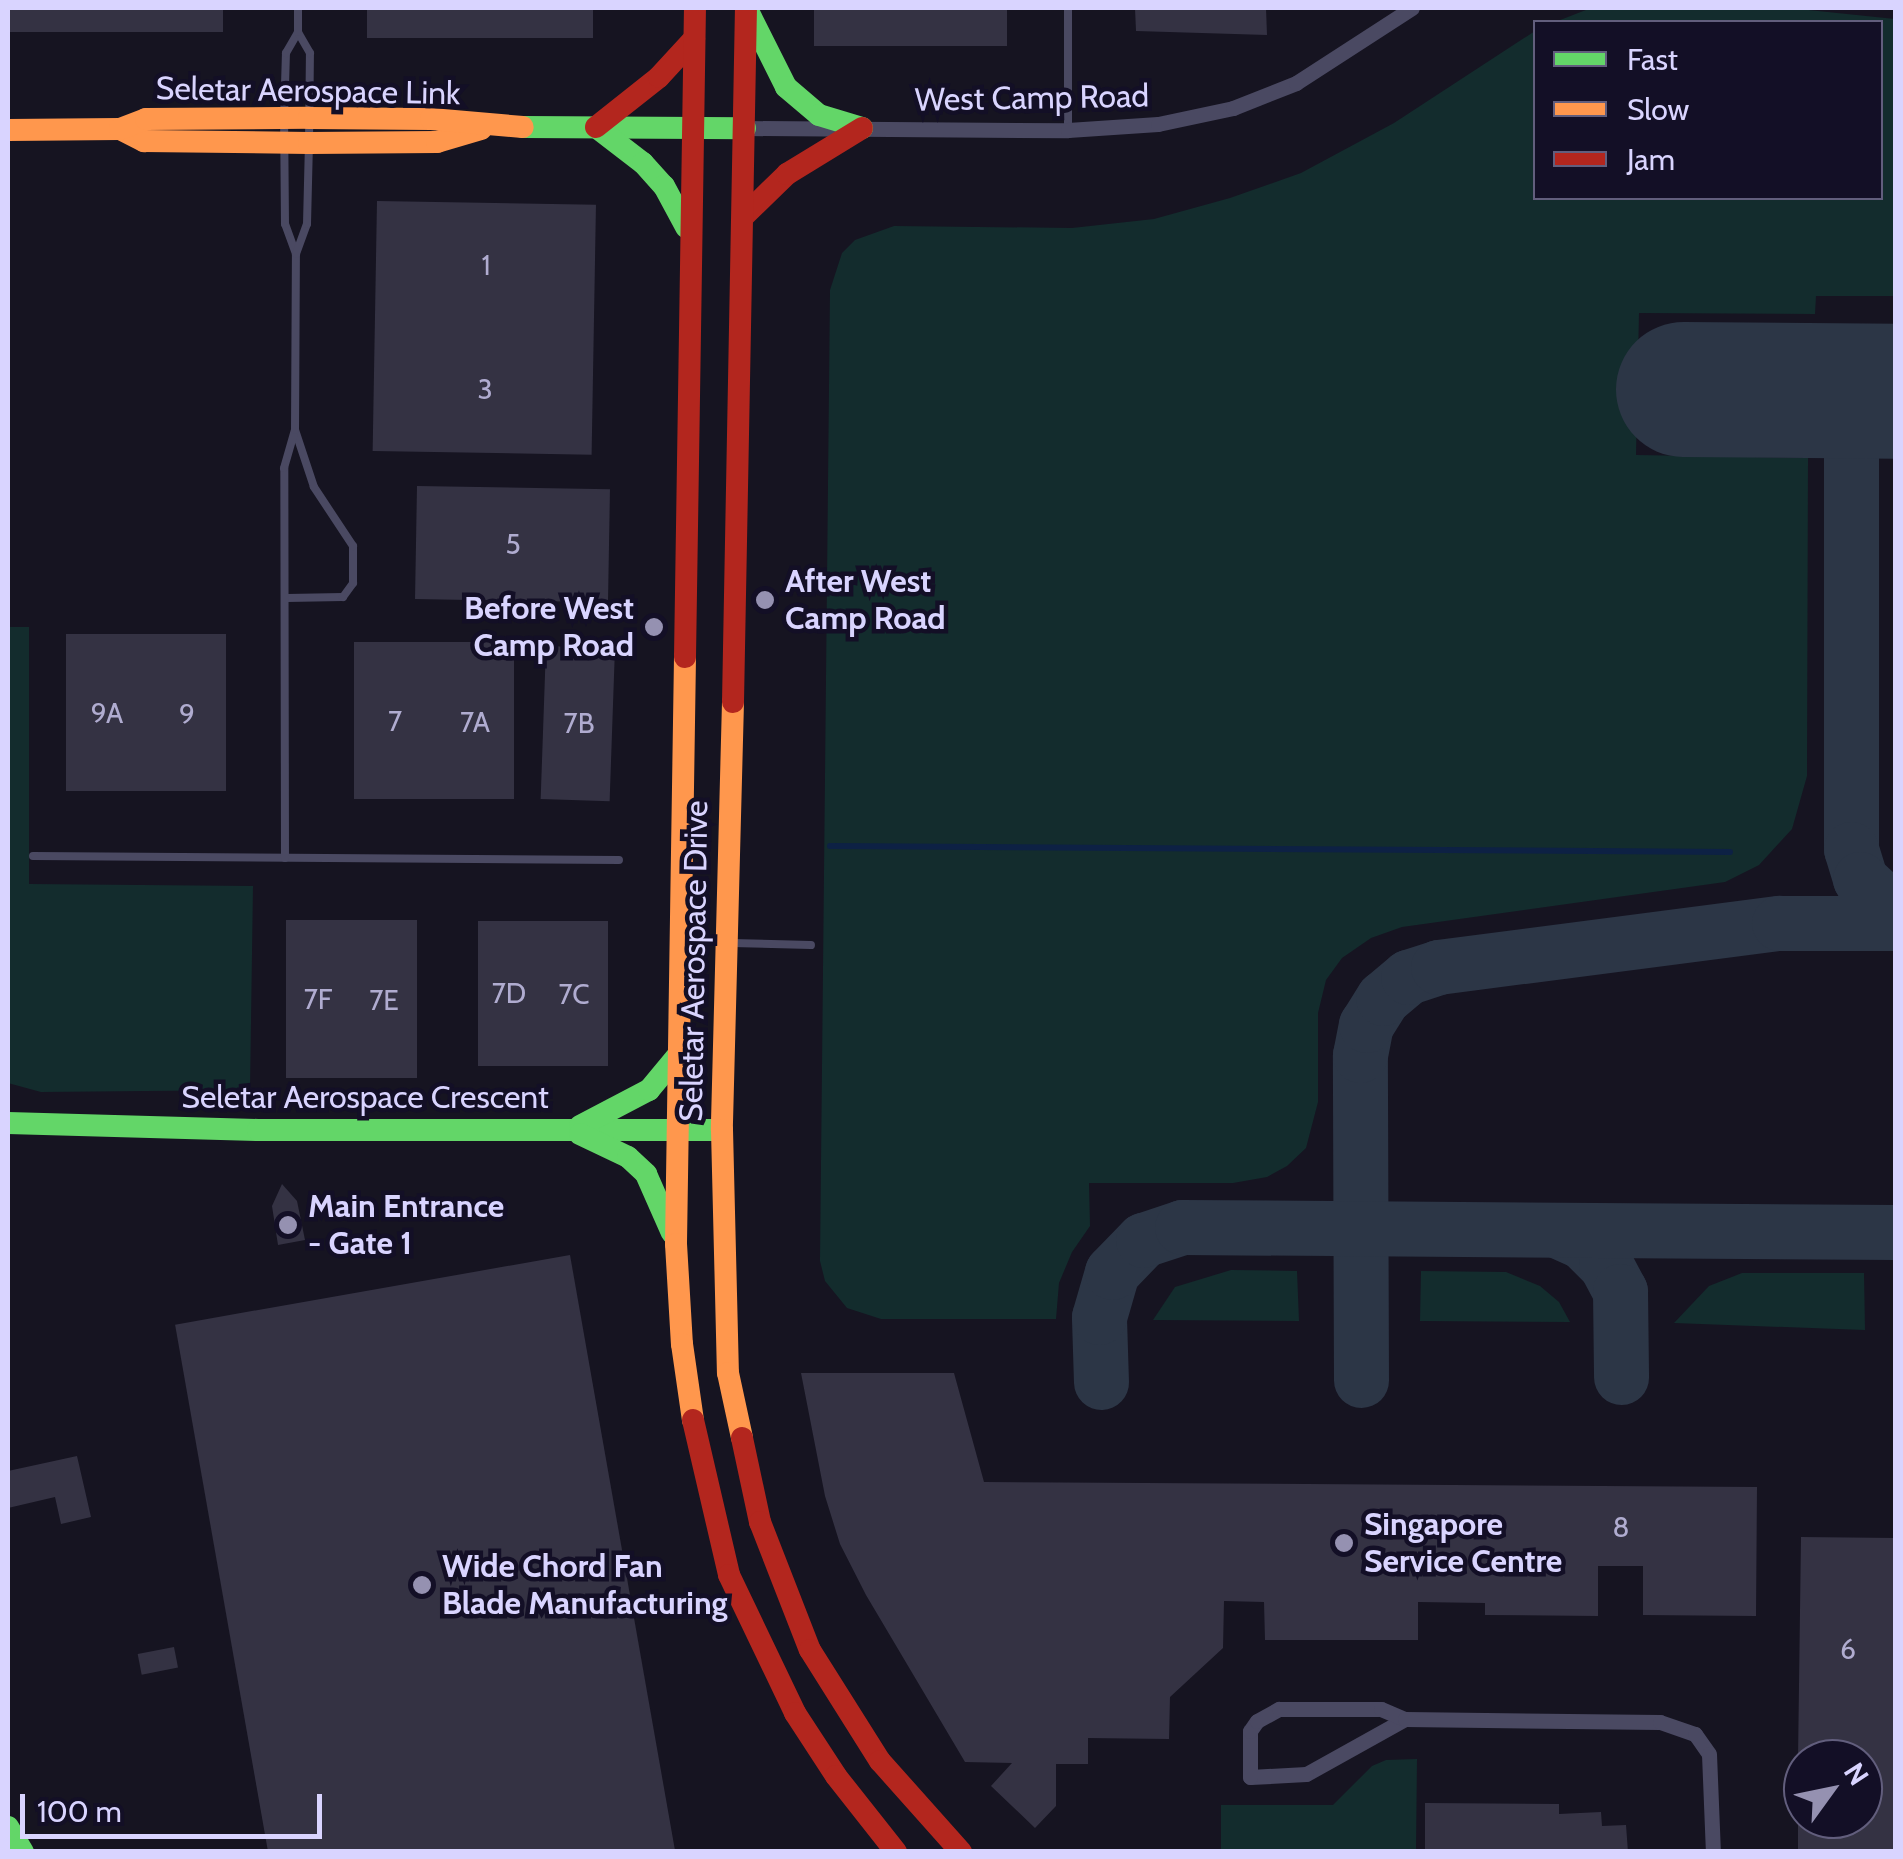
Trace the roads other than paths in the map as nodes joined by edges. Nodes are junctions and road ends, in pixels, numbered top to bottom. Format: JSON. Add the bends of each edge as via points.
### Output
{"nodes":[{"id":1,"x":298,"y":8,"type":"edge"},
{"id":2,"x":695,"y":8,"type":"edge"},
{"id":3,"x":746,"y":8,"type":"edge"},
{"id":4,"x":1068,"y":8,"type":"edge"},
{"id":5,"x":1412,"y":8,"type":"edge"},
{"id":6,"x":298,"y":32,"type":"junction"},
{"id":7,"x":694,"y":39,"type":"junction"},
{"id":8,"x":309,"y":118,"type":"junction"},
{"id":9,"x":284,"y":119,"type":"junction"},
{"id":10,"x":489,"y":127,"type":"junction"},
{"id":11,"x":596,"y":127,"type":"junction"},
{"id":12,"x":691,"y":128,"type":"junction"},
{"id":13,"x":745,"y":128,"type":"junction"},
{"id":14,"x":862,"y":128,"type":"junction"},
{"id":15,"x":120,"y":129,"type":"junction"},
{"id":16,"x":8,"y":130,"type":"edge"},
{"id":17,"x":1068,"y":130,"type":"junction"},
{"id":18,"x":285,"y":143,"type":"junction"},
{"id":19,"x":309,"y":143,"type":"junction"},
{"id":20,"x":746,"y":214,"type":"junction"},
{"id":21,"x":690,"y":234,"type":"junction"},
{"id":22,"x":296,"y":254,"type":"junction"},
{"id":23,"x":295,"y":430,"type":"junction"},
{"id":24,"x":288,"y":598,"type":"junction"},
{"id":25,"x":33,"y":856,"type":"dead end"},
{"id":26,"x":285,"y":858,"type":"junction"},
{"id":27,"x":619,"y":860,"type":"dead end"},
{"id":28,"x":727,"y":943,"type":"junction"},
{"id":29,"x":811,"y":946,"type":"dead end"},
{"id":30,"x":679,"y":1054,"type":"junction"},
{"id":31,"x":8,"y":1123,"type":"edge"},
{"id":32,"x":572,"y":1130,"type":"junction"},
{"id":33,"x":681,"y":1130,"type":"junction"},
{"id":34,"x":722,"y":1130,"type":"junction"},
{"id":35,"x":676,"y":1244,"type":"junction"},
{"id":36,"x":1405,"y":1719,"type":"junction"},
{"id":37,"x":8,"y":1827,"type":"edge"},
{"id":38,"x":23,"y":1852,"type":"edge"},
{"id":39,"x":896,"y":1852,"type":"edge"},
{"id":40,"x":961,"y":1852,"type":"edge"},
{"id":41,"x":1713,"y":1852,"type":"edge"}],
"edges":[{"from":1,"to":6,"type":"lane"},
{"from":2,"to":7,"type":"street","name":"Seletar Aerospace Drive"},
{"from":3,"to":13,"type":"street","name":"Seletar Aerospace Drive"},
{"from":3,"to":14,"type":"street","via":[[786,87],[819,115]]},
{"from":4,"to":17,"type":"lane"},
{"from":5,"to":17,"type":"street","name":"West Camp Road","via":[[1296,83],[1234,108],[1158,124]]},
{"from":6,"to":8,"type":"lane","via":[[310,54]]},
{"from":6,"to":9,"type":"lane","via":[[286,53]]},
{"from":7,"to":11,"type":"street"},
{"from":7,"to":12,"type":"street","name":"Seletar Aerospace Drive"},
{"from":8,"to":9,"type":"street","name":"Seletar Aerospace Link"},
{"from":8,"to":10,"type":"street","name":"Seletar Aerospace Link","via":[[431,118]]},
{"from":8,"to":19,"type":"lane"},
{"from":9,"to":15,"type":"street","name":"Seletar Aerospace Link","via":[[146,118]]},
{"from":9,"to":18,"type":"lane"},
{"from":10,"to":11,"type":"street","name":"Seletar Aerospace Link"},
{"from":10,"to":19,"type":"street","name":"Seletar Aerospace Link","via":[[437,142]]},
{"from":11,"to":12,"type":"street","name":"Seletar Aerospace Link"},
{"from":11,"to":21,"type":"street","via":[[644,163]]},
{"from":12,"to":13,"type":"street","name":"Seletar Aerospace Link"},
{"from":12,"to":21,"type":"street","name":"Seletar Aerospace Drive"},
{"from":13,"to":14,"type":"street","name":"West Camp Road"},
{"from":13,"to":20,"type":"street","name":"Seletar Aerospace Drive"},
{"from":14,"to":17,"type":"street","name":"West Camp Road"},
{"from":14,"to":20,"type":"street","via":[[786,174]]},
{"from":15,"to":16,"type":"street","name":"Seletar Aerospace Link"},
{"from":15,"to":18,"type":"street","name":"Seletar Aerospace Link","via":[[144,140]]},
{"from":18,"to":19,"type":"street","name":"Seletar Aerospace Link"},
{"from":18,"to":22,"type":"lane","via":[[285,224]]},
{"from":19,"to":22,"type":"lane","via":[[308,224]]},
{"from":20,"to":28,"type":"street","name":"Seletar Aerospace Drive"},
{"from":21,"to":30,"type":"street","name":"Seletar Aerospace Drive"},
{"from":22,"to":23,"type":"lane"},
{"from":23,"to":24,"type":"lane","via":[[284,468],[282,584]]},
{"from":23,"to":24,"type":"lane","via":[[314,487],[353,546],[353,583],[343,598]]},
{"from":24,"to":26,"type":"lane"},
{"from":25,"to":26,"type":"lane"},
{"from":26,"to":27,"type":"lane"},
{"from":28,"to":29,"type":"lane"},
{"from":28,"to":34,"type":"street","name":"Seletar Aerospace Drive"},
{"from":30,"to":32,"type":"street","via":[[649,1090]]},
{"from":30,"to":33,"type":"street","name":"Seletar Aerospace Drive"},
{"from":31,"to":32,"type":"street","name":"Seletar Aerospace Crescent"},
{"from":32,"to":33,"type":"street","name":"Seletar Aerospace Crescent"},
{"from":32,"to":35,"type":"street","via":[[628,1156],[646,1174]]},
{"from":33,"to":34,"type":"street","name":"Seletar Aerospace Crescent"},
{"from":33,"to":35,"type":"street","name":"Seletar Aerospace Drive"},
{"from":34,"to":40,"type":"street","name":"Seletar Aerospace Drive","via":[[728,1372],[760,1522],[788,1601],[835,1694],[880,1760]]},
{"from":35,"to":39,"type":"street","name":"Seletar Aerospace Drive","via":[[698,1452],[729,1575],[795,1713]]},
{"from":36,"to":36,"type":"street","via":[[1306,1774],[1250,1777],[1250,1731],[1280,1709],[1381,1709]]},
{"from":36,"to":41,"type":"street","via":[[1681,1726],[1709,1754]]},
{"from":37,"to":38,"type":"street"}]}
